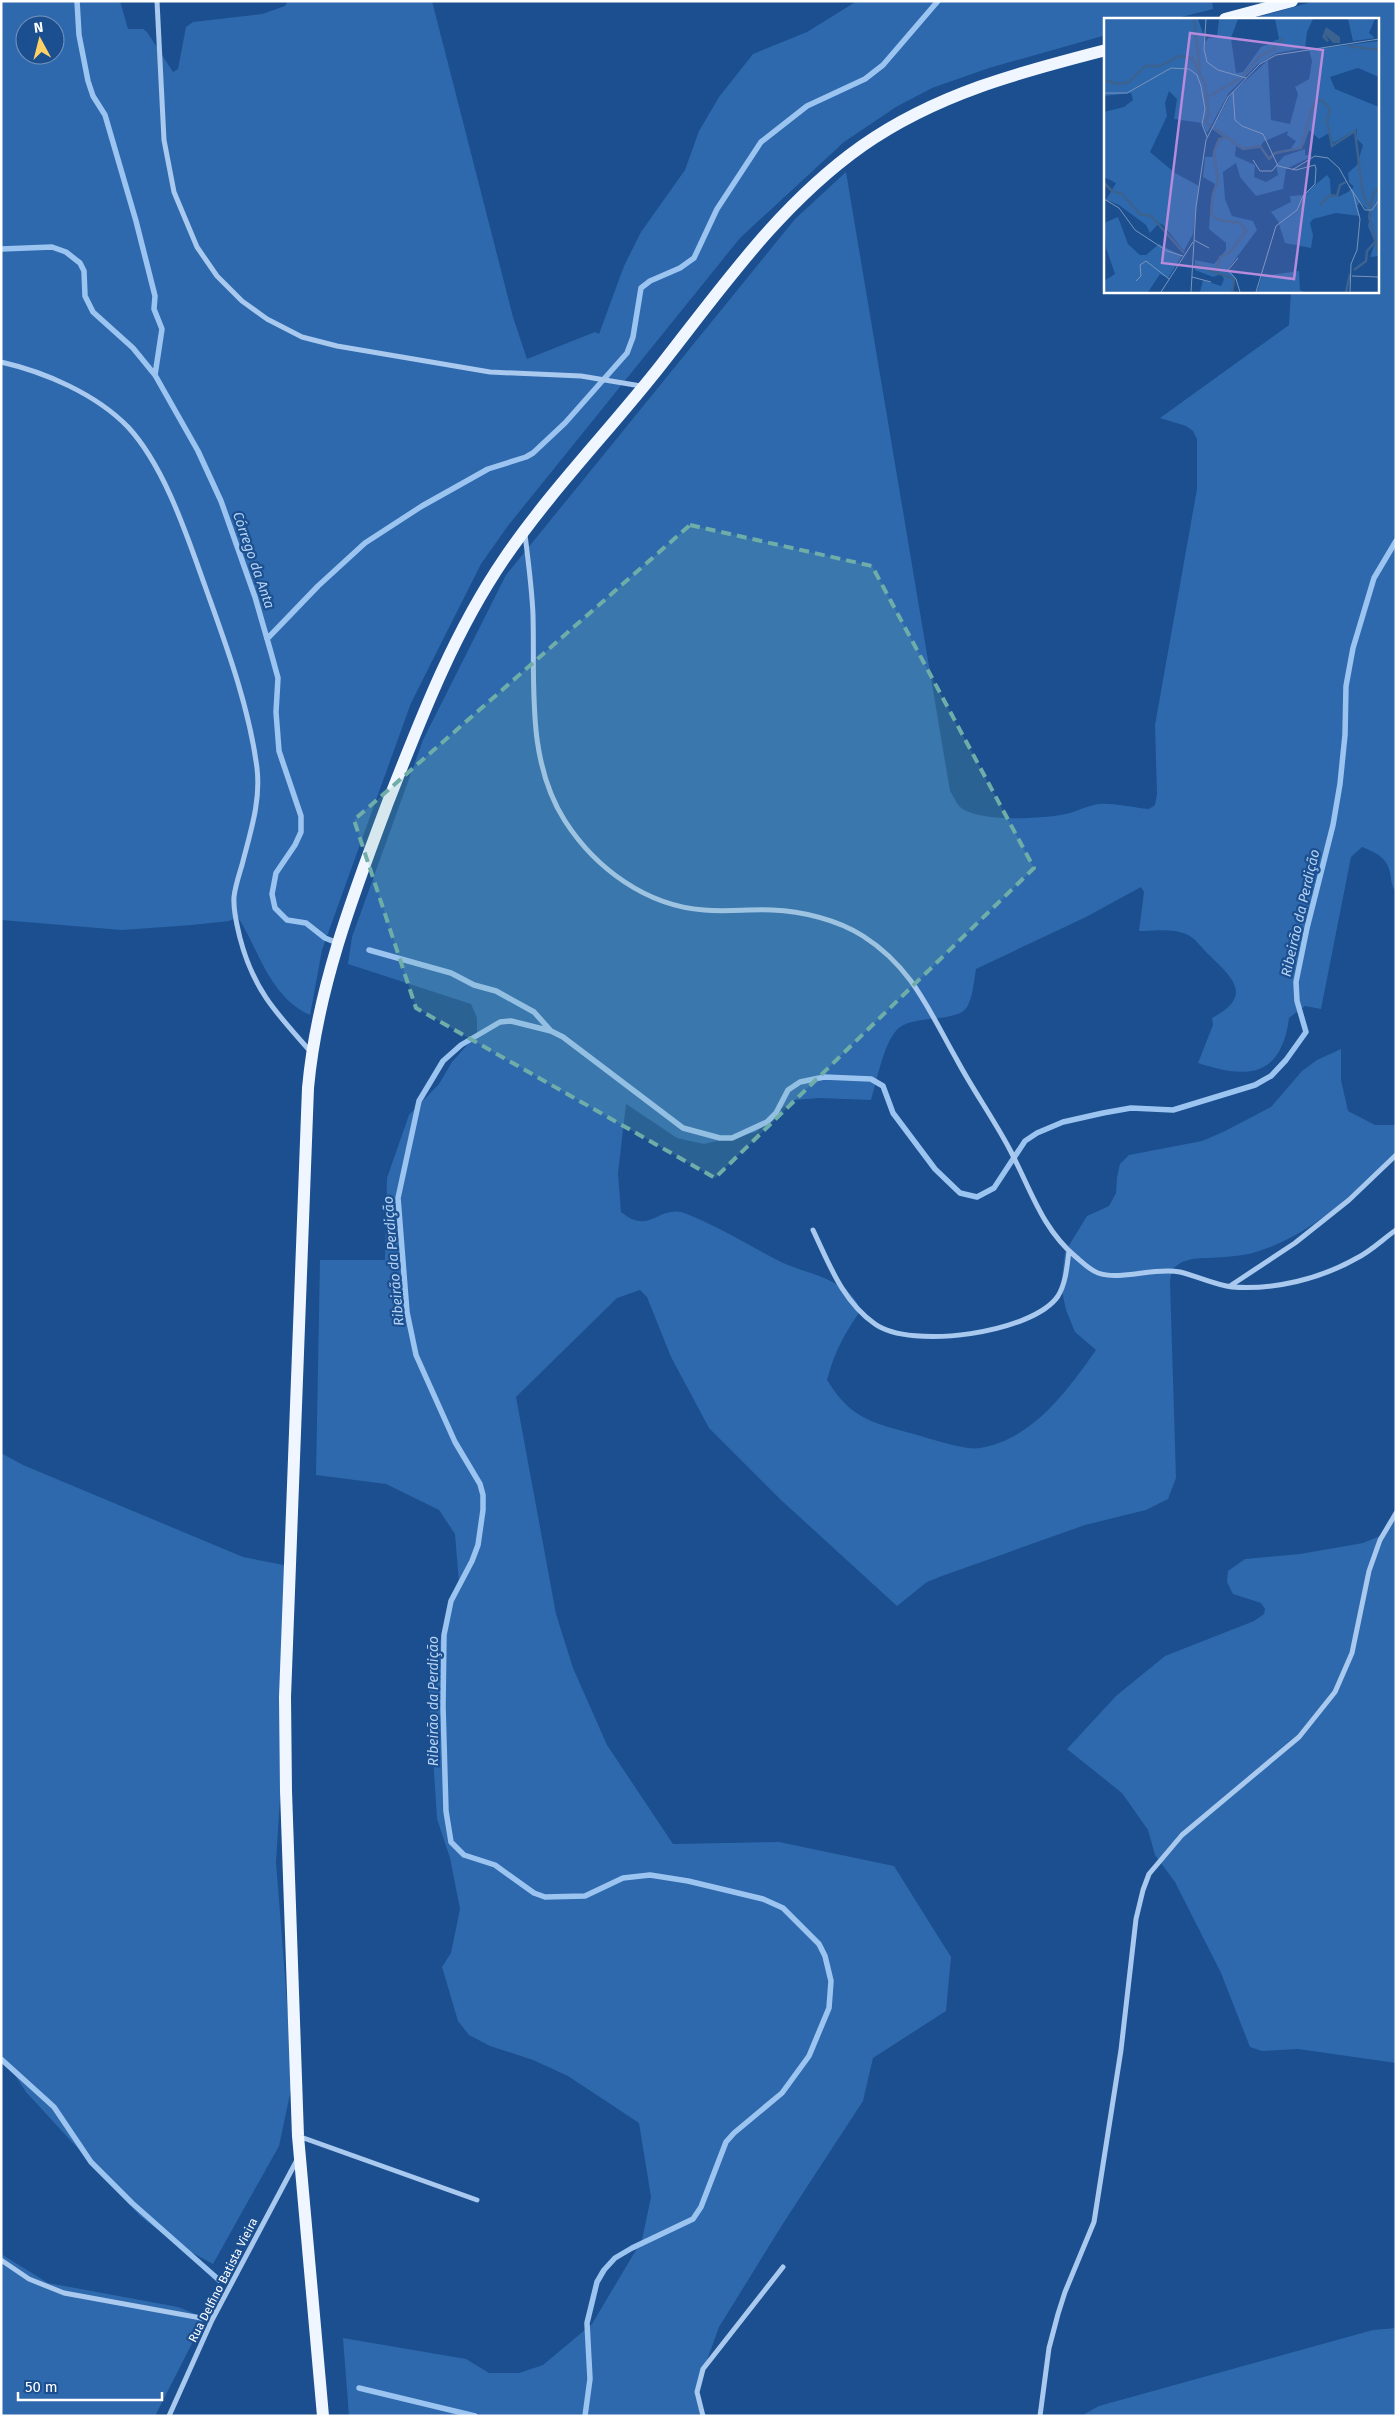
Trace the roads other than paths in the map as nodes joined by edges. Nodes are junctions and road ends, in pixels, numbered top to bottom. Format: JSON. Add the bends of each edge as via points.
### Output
{"nodes":[{"id":1,"x":157,"y":1,"type":"edge"},
{"id":2,"x":1292,"y":1,"type":"edge"},
{"id":3,"x":1229,"y":18,"type":"edge"},
{"id":4,"x":1104,"y":50,"type":"edge"},
{"id":5,"x":1,"y":362,"type":"edge"},
{"id":6,"x":644,"y":387,"type":"junction"},
{"id":7,"x":525,"y":530,"type":"junction"},
{"id":8,"x":311,"y":1052,"type":"junction"},
{"id":9,"x":1396,"y":1155,"type":"edge"},
{"id":10,"x":813,"y":1230,"type":"dead end"},
{"id":11,"x":1396,"y":1230,"type":"edge"},
{"id":12,"x":1069,"y":1251,"type":"junction"},
{"id":13,"x":1229,"y":1287,"type":"junction"},
{"id":14,"x":1396,"y":1512,"type":"edge"},
{"id":15,"x":298,"y":2136,"type":"junction"},
{"id":16,"x":300,"y":2155,"type":"junction"},
{"id":17,"x":477,"y":2200,"type":"dead end"},
{"id":18,"x":1,"y":2260,"type":"edge"},
{"id":19,"x":783,"y":2267,"type":"dead end"},
{"id":20,"x":212,"y":2320,"type":"junction"},
{"id":21,"x":169,"y":2416,"type":"edge"},
{"id":22,"x":323,"y":2416,"type":"edge"},
{"id":23,"x":703,"y":2416,"type":"edge"},
{"id":24,"x":1040,"y":2416,"type":"edge"}],
"edges":[{"from":1,"to":6,"type":"street","via":[[164,140],[174,192],[197,247],[217,276],[242,301],[302,336],[337,346],[490,372],[581,376]]},
{"from":2,"to":3,"type":"main road"},
{"from":4,"to":6,"type":"main road","via":[[1014,73],[952,96],[893,126],[839,163],[768,230]]},
{"from":5,"to":8,"type":"street","via":[[34,370],[101,405],[128,428],[169,491],[228,649],[257,768],[258,796],[254,823],[234,896],[245,957],[258,988]]},
{"from":6,"to":7,"type":"main road"},
{"from":7,"to":8,"type":"main road","via":[[482,596],[431,694],[362,872],[325,984]]},
{"from":7,"to":12,"type":"street","via":[[538,754],[552,797],[580,841],[608,870],[655,898],[703,910],[775,910],[809,916],[838,924],[886,952],[914,982],[1010,1150],[1038,1211]]},
{"from":8,"to":15,"type":"main road","via":[[285,1697]]},
{"from":9,"to":13,"type":"street","via":[[1349,1200],[1295,1244]]},
{"from":10,"to":12,"type":"street","via":[[834,1274],[850,1298],[875,1324],[907,1336],[984,1333],[1044,1308],[1057,1297],[1064,1284]]},
{"from":11,"to":13,"type":"street","via":[[1359,1258],[1308,1278],[1280,1285]]},
{"from":12,"to":13,"type":"street","via":[[1097,1272],[1111,1276],[1167,1271]]},
{"from":14,"to":24,"type":"street","via":[[1368,1571],[1352,1653],[1335,1692],[1299,1738],[1182,1835],[1149,1874],[1142,1890],[1122,2050],[1094,2222],[1058,2314],[1049,2348]]},
{"from":15,"to":16,"type":"main road"},
{"from":15,"to":17,"type":"street"},
{"from":16,"to":20,"type":"street","name":"Rua Delfino Batista Vieira"},
{"from":16,"to":22,"type":"main road"},
{"from":18,"to":20,"type":"street","via":[[28,2279],[64,2293]]},
{"from":19,"to":23,"type":"street","via":[[703,2369],[697,2392]]},
{"from":20,"to":21,"type":"street","name":"Rua Delfino Batista Vieira"}]}
